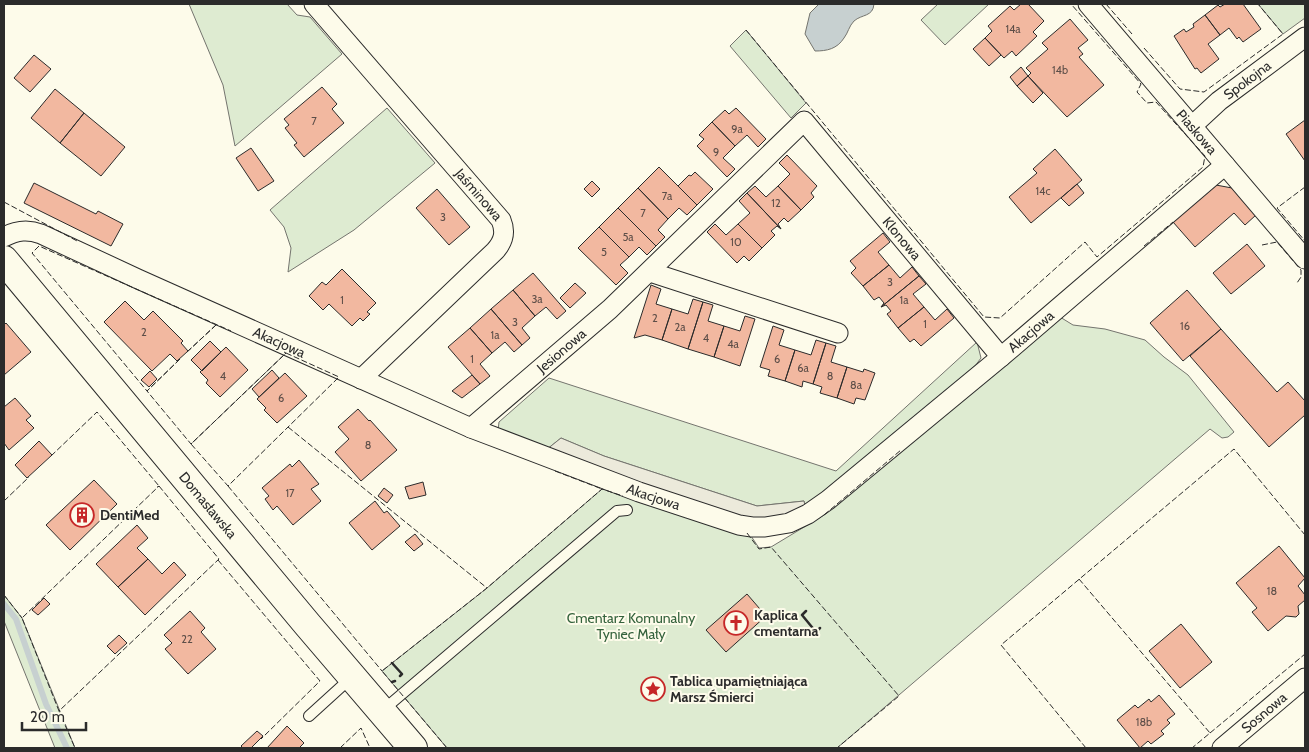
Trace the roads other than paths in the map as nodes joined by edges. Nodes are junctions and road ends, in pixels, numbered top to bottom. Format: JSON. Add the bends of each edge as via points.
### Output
{"nodes":[{"id":1,"x":314,"y":4,"type":"edge"},
{"id":2,"x":1088,"y":4,"type":"edge"},
{"id":3,"x":1305,"y":37,"type":"edge"},
{"id":4,"x":804,"y":121,"type":"joint"},
{"id":5,"x":1192,"y":126,"type":"junction"},
{"id":6,"x":1225,"y":165,"type":"junction"},
{"id":7,"x":4,"y":237,"type":"edge"},
{"id":8,"x":1305,"y":259,"type":"edge"},
{"id":9,"x":4,"y":260,"type":"edge"},
{"id":10,"x":650,"y":272,"type":"junction"},
{"id":11,"x":838,"y":333,"type":"dead end"},
{"id":12,"x":1001,"y":357,"type":"junction"},
{"id":13,"x":360,"y":379,"type":"junction"},
{"id":14,"x":471,"y":428,"type":"junction"},
{"id":15,"x":627,"y":510,"type":"dead end"},
{"id":16,"x":350,"y":676,"type":"junction"},
{"id":17,"x":1305,"y":678,"type":"edge"},
{"id":18,"x":382,"y":712,"type":"junction"},
{"id":19,"x":309,"y":716,"type":"dead end"},
{"id":20,"x":413,"y":748,"type":"edge"},
{"id":21,"x":1222,"y":748,"type":"edge"}],
"edges":[{"from":1,"to":13,"type":"street","name":"Jaśminowa","via":[[501,220],[504,232],[495,251]]},
{"from":2,"to":5,"type":"street","name":"Piaskowa"},
{"from":3,"to":5,"type":"street","name":"Spokojna"},
{"from":4,"to":10,"type":"street","name":"Jesionowa"},
{"from":4,"to":12,"type":"street","name":"Klonowa"},
{"from":5,"to":6,"type":"street","name":"Piaskowa"},
{"from":6,"to":8,"type":"street","name":"Piaskowa"},
{"from":6,"to":12,"type":"street","name":"Akacjowa"},
{"from":7,"to":13,"type":"street","name":"Akacjowa","via":[[26,230],[41,234]]},
{"from":9,"to":16,"type":"street","name":"Domasławska"},
{"from":10,"to":11,"type":"street"},
{"from":10,"to":14,"type":"street","name":"Jesionowa"},
{"from":12,"to":14,"type":"street","name":"Akacjowa","via":[[808,514],[789,523],[766,527],[739,525],[640,492]]},
{"from":13,"to":14,"type":"street","name":"Akacjowa"},
{"from":15,"to":18,"type":"lane","via":[[617,511]]},
{"from":16,"to":18,"type":"street","name":"Domasławska"},
{"from":16,"to":19,"type":"lane"},
{"from":17,"to":21,"type":"street","name":"Sosnowa"},
{"from":18,"to":20,"type":"street","name":"Domasławska"}]}
